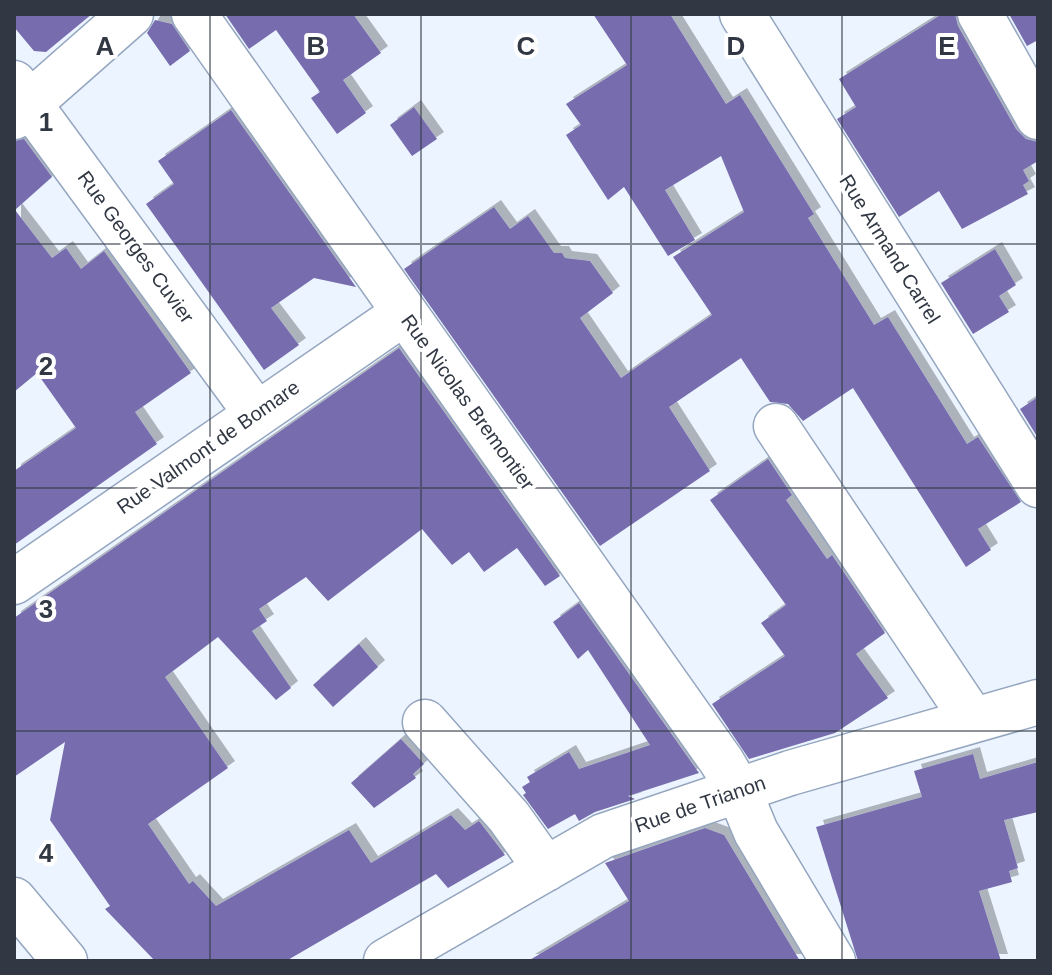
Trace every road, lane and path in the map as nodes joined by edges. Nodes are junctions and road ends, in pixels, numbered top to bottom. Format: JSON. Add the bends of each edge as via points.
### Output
{"nodes":[{"id":1,"x":131,"y":14,"type":"edge"},
{"id":2,"x":194,"y":14,"type":"edge"},
{"id":3,"x":742,"y":14,"type":"edge"},
{"id":4,"x":980,"y":14,"type":"edge"},
{"id":5,"x":20,"y":101,"type":"edge"},
{"id":6,"x":1038,"y":117,"type":"edge"},
{"id":7,"x":404,"y":313,"type":"junction"},
{"id":8,"x":256,"y":413,"type":"junction"},
{"id":9,"x":776,"y":426,"type":"dead end"},
{"id":10,"x":1038,"y":485,"type":"edge"},
{"id":11,"x":14,"y":582,"type":"edge"},
{"id":12,"x":1038,"y":702,"type":"edge"},
{"id":13,"x":973,"y":720,"type":"junction"},
{"id":14,"x":425,"y":722,"type":"dead end"},
{"id":15,"x":739,"y":791,"type":"junction"},
{"id":16,"x":546,"y":869,"type":"junction"},
{"id":17,"x":14,"y":900,"type":"edge"},
{"id":18,"x":65,"y":961,"type":"edge"},
{"id":19,"x":386,"y":961,"type":"edge"},
{"id":20,"x":833,"y":961,"type":"edge"}],
"edges":[{"from":1,"to":5,"type":"street"},
{"from":2,"to":7,"type":"street","name":"Rue Nicolas Bremontier"},
{"from":3,"to":10,"type":"street","name":"Rue Armand Carrel"},
{"from":4,"to":6,"type":"street"},
{"from":5,"to":8,"type":"street","name":"Rue Georges Cuvier"},
{"from":7,"to":8,"type":"street","name":"Rue Valmont de Bomare"},
{"from":7,"to":15,"type":"street","name":"Rue Nicolas Bremontier"},
{"from":8,"to":11,"type":"street","name":"Rue Valmont de Bomare"},
{"from":9,"to":13,"type":"street"},
{"from":12,"to":13,"type":"street","name":"Rue de Trianon"},
{"from":13,"to":15,"type":"street","name":"Rue de Trianon"},
{"from":14,"to":16,"type":"street","via":[[509,817]]},
{"from":15,"to":16,"type":"street","name":"Rue de Trianon","via":[[603,836]]},
{"from":15,"to":20,"type":"street","name":"Rue Nicolas Bremontier","via":[[756,832]]},
{"from":16,"to":19,"type":"street","name":"Rue de Trianon"},
{"from":17,"to":18,"type":"street"}]}
